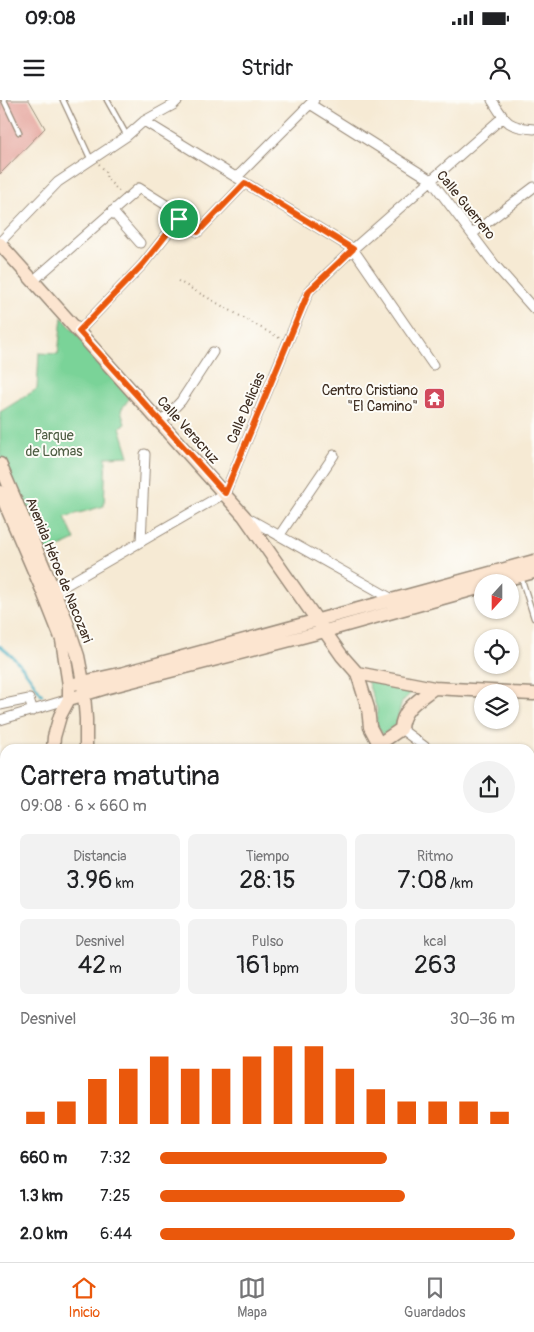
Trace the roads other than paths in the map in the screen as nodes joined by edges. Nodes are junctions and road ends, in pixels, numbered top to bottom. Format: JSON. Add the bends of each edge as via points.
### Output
{"nodes":[{"id":1,"x":4,"y":100,"type":"edge"},
{"id":2,"x":63,"y":100,"type":"edge"},
{"id":3,"x":107,"y":100,"type":"edge"},
{"id":4,"x":178,"y":100,"type":"edge"},
{"id":5,"x":492,"y":100,"type":"edge"},
{"id":6,"x":312,"y":102,"type":"edge"},
{"id":7,"x":503,"y":117,"type":"junction"},
{"id":8,"x":144,"y":121,"type":"junction"},
{"id":9,"x":534,"y":129,"type":"edge"},
{"id":10,"x":19,"y":132,"type":"dead end"},
{"id":11,"x":127,"y":136,"type":"junction"},
{"id":12,"x":92,"y":159,"type":"junction"},
{"id":13,"x":237,"y":178,"type":"junction"},
{"id":14,"x":431,"y":180,"type":"junction"},
{"id":15,"x":245,"y":183,"type":"junction"},
{"id":16,"x":534,"y":187,"type":"edge"},
{"id":17,"x":112,"y":211,"type":"junction"},
{"id":18,"x":179,"y":219,"type":"junction"},
{"id":19,"x":472,"y":234,"type":"junction"},
{"id":20,"x":0,"y":243,"type":"edge"},
{"id":21,"x":140,"y":243,"type":"dead end"},
{"id":22,"x":353,"y":249,"type":"junction"},
{"id":23,"x":34,"y":281,"type":"junction"},
{"id":24,"x":534,"y":309,"type":"edge"},
{"id":25,"x":79,"y":331,"type":"junction"},
{"id":26,"x":213,"y":352,"type":"dead end"},
{"id":27,"x":433,"y":365,"type":"dead end"},
{"id":28,"x":161,"y":422,"type":"junction"},
{"id":29,"x":145,"y":454,"type":"dead end"},
{"id":30,"x":334,"y":454,"type":"dead end"},
{"id":31,"x":0,"y":464,"type":"edge"},
{"id":32,"x":0,"y":492,"type":"edge"},
{"id":33,"x":225,"y":493,"type":"junction"},
{"id":34,"x":244,"y":516,"type":"junction"},
{"id":35,"x":280,"y":536,"type":"junction"},
{"id":36,"x":141,"y":542,"type":"junction"},
{"id":37,"x":534,"y":561,"type":"edge"},
{"id":38,"x":534,"y":572,"type":"edge"},
{"id":39,"x":520,"y":576,"type":"joint"},
{"id":40,"x":474,"y":589,"type":"edge"},
{"id":41,"x":49,"y":592,"type":"junction"},
{"id":42,"x":394,"y":600,"type":"junction"},
{"id":43,"x":534,"y":618,"type":"edge"},
{"id":44,"x":322,"y":626,"type":"junction"},
{"id":45,"x":357,"y":673,"type":"junction"},
{"id":46,"x":69,"y":685,"type":"junction"},
{"id":47,"x":84,"y":688,"type":"junction"},
{"id":48,"x":434,"y":688,"type":"junction"},
{"id":49,"x":474,"y":690,"type":"edge"},
{"id":50,"x":519,"y":693,"type":"edge"},
{"id":51,"x":534,"y":694,"type":"edge"},
{"id":52,"x":69,"y":699,"type":"junction"},
{"id":53,"x":0,"y":705,"type":"edge"},
{"id":54,"x":33,"y":710,"type":"junction"},
{"id":55,"x":0,"y":720,"type":"edge"},
{"id":56,"x":401,"y":729,"type":"junction"},
{"id":57,"x":54,"y":744,"type":"edge"},
{"id":58,"x":86,"y":744,"type":"edge"},
{"id":59,"x":378,"y":744,"type":"edge"},
{"id":60,"x":382,"y":744,"type":"edge"},
{"id":61,"x":421,"y":744,"type":"edge"}],
"edges":[{"from":1,"to":10,"type":"lane"},
{"from":2,"to":12,"type":"lane"},
{"from":3,"to":11,"type":"lane"},
{"from":4,"to":8,"type":"street"},
{"from":5,"to":7,"type":"street"},
{"from":6,"to":13,"type":"street"},
{"from":6,"to":14,"type":"street","name":"Calle Guerrero"},
{"from":7,"to":9,"type":"street","via":[[520,128]]},
{"from":7,"to":14,"type":"street","name":"Calle Delicias"},
{"from":8,"to":11,"type":"street"},
{"from":8,"to":13,"type":"street"},
{"from":11,"to":12,"type":"street"},
{"from":12,"to":20,"type":"street","via":[[58,182]]},
{"from":13,"to":15,"type":"street"},
{"from":14,"to":19,"type":"street","name":"Calle Guerrero"},
{"from":14,"to":22,"type":"street","name":"Calle Delicias"},
{"from":15,"to":18,"type":"street","via":[[198,232]]},
{"from":15,"to":22,"type":"street"},
{"from":16,"to":19,"type":"street"},
{"from":17,"to":18,"type":"street","via":[[139,188],[171,208]]},
{"from":17,"to":21,"type":"street"},
{"from":17,"to":23,"type":"street"},
{"from":18,"to":25,"type":"street","via":[[143,264]]},
{"from":19,"to":24,"type":"street","name":"Calle Guerrero"},
{"from":20,"to":23,"type":"main road","name":"Calle Veracruz"},
{"from":22,"to":27,"type":"street"},
{"from":22,"to":33,"type":"street","name":"Calle Delicias","via":[[309,291]]},
{"from":23,"to":25,"type":"main road","name":"Calle Veracruz"},
{"from":25,"to":28,"type":"main road","name":"Calle Veracruz"},
{"from":26,"to":28,"type":"street","via":[[181,401]]},
{"from":28,"to":33,"type":"main road","name":"Calle Veracruz"},
{"from":29,"to":36,"type":"street"},
{"from":30,"to":35,"type":"street"},
{"from":31,"to":41,"type":"main road","name":"Avenida Héroe de Nacozari"},
{"from":32,"to":41,"type":"main road","name":"Avenida Héroe de Nacozari"},
{"from":33,"to":34,"type":"main road","name":"Calle Veracruz"},
{"from":33,"to":36,"type":"street"},
{"from":34,"to":35,"type":"street"},
{"from":34,"to":44,"type":"main road","name":"Calle Veracruz"},
{"from":35,"to":42,"type":"street"},
{"from":36,"to":41,"type":"street"},
{"from":37,"to":42,"type":"main road"},
{"from":38,"to":39,"type":"main road"},
{"from":39,"to":43,"type":"lane"},
{"from":40,"to":44,"type":"main road"},
{"from":41,"to":46,"type":"main road","name":"Avenida Héroe de Nacozari","via":[[62,640]]},
{"from":41,"to":47,"type":"main road","name":"Avenida Héroe de Nacozari","via":[[65,617]]},
{"from":42,"to":44,"type":"main road"},
{"from":44,"to":45,"type":"main road","name":"Calle Veracruz"},
{"from":44,"to":47,"type":"main road"},
{"from":45,"to":48,"type":"main road"},
{"from":45,"to":59,"type":"main road","via":[[368,708],[370,727]]},
{"from":46,"to":47,"type":"main road"},
{"from":46,"to":52,"type":"main road","name":"Avenida Héroe de Nacozari"},
{"from":47,"to":52,"type":"main road"},
{"from":47,"to":58,"type":"main road","name":"Avenida Héroe de Nacozari"},
{"from":48,"to":49,"type":"main road"},
{"from":48,"to":56,"type":"main road","via":[[407,710]]},
{"from":50,"to":51,"type":"main road"},
{"from":52,"to":54,"type":"street"},
{"from":52,"to":57,"type":"main road","name":"Avenida Héroe de Nacozari","via":[[60,716]]},
{"from":53,"to":54,"type":"street","via":[[29,699]]},
{"from":54,"to":55,"type":"street"},
{"from":56,"to":60,"type":"main road"},
{"from":56,"to":61,"type":"street"}]}
